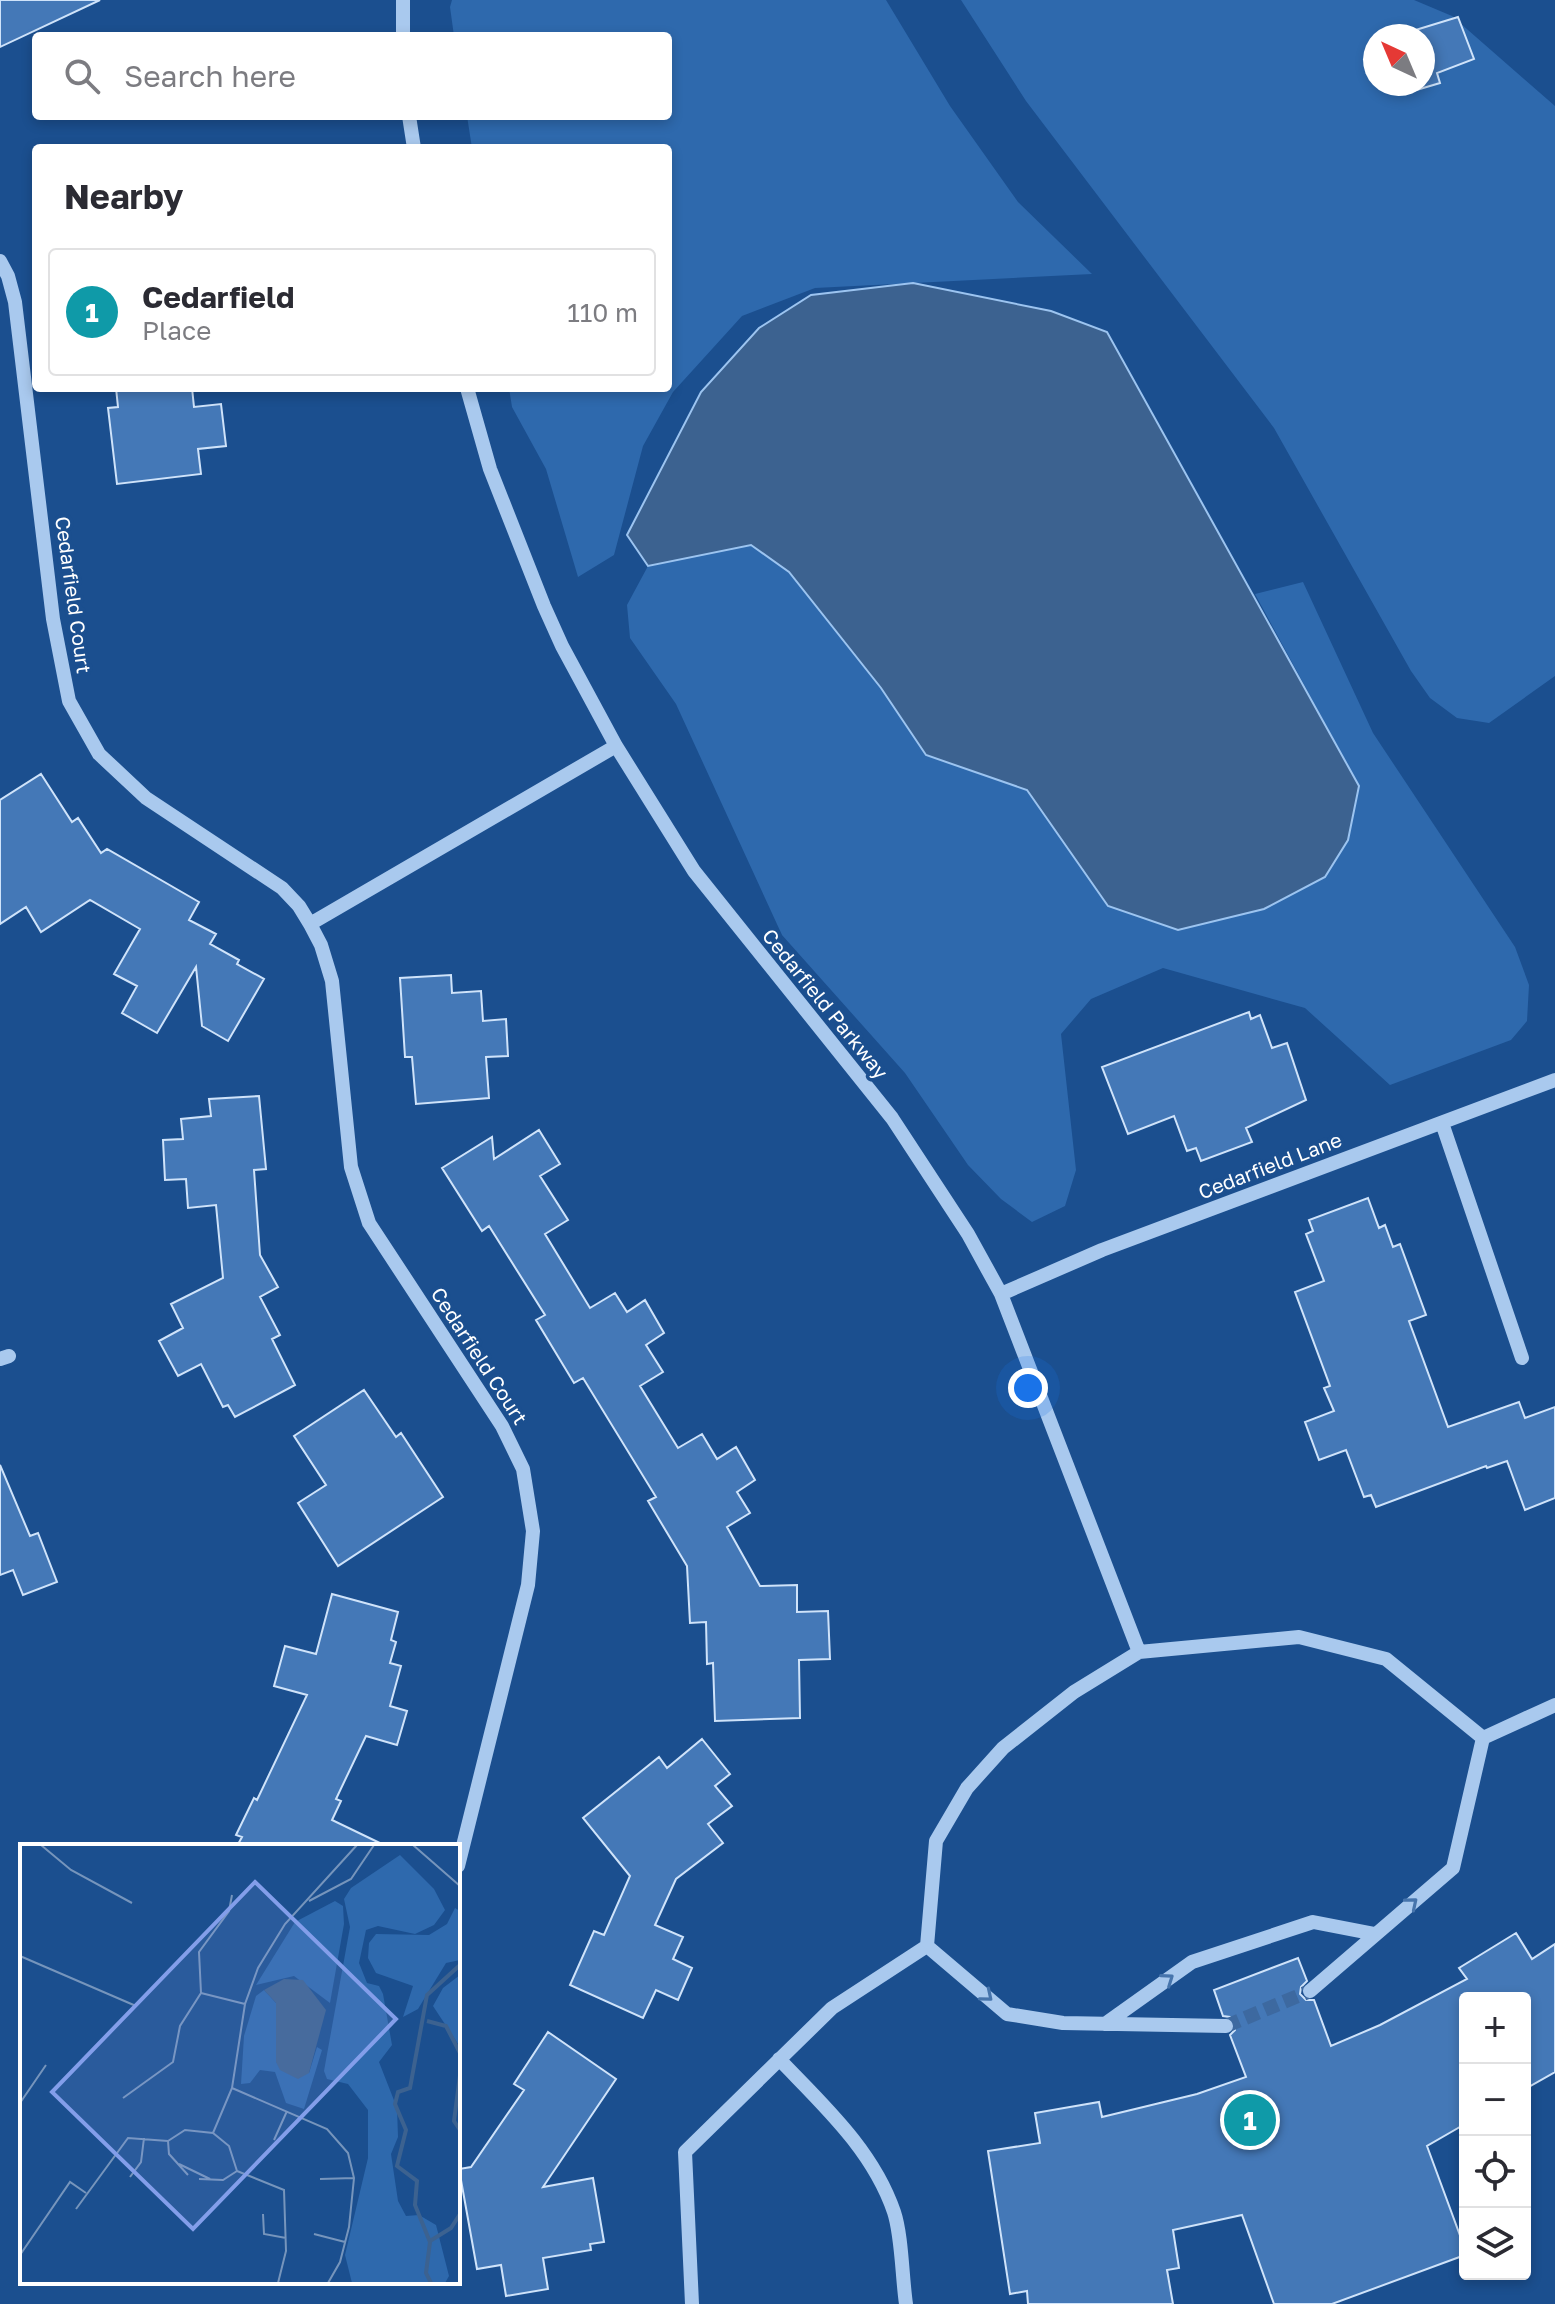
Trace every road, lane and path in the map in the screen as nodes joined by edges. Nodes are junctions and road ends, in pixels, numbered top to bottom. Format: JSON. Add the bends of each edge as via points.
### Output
{"nodes":[{"id":1,"x":403,"y":0,"type":"edge"},
{"id":2,"x":403,"y":32,"type":"edge"},
{"id":3,"x":410,"y":120,"type":"edge"},
{"id":4,"x":413,"y":144,"type":"edge"},
{"id":5,"x":0,"y":261,"type":"edge"},
{"id":6,"x":468,"y":392,"type":"edge"},
{"id":7,"x":616,"y":746,"type":"junction"},
{"id":8,"x":310,"y":924,"type":"junction"},
{"id":9,"x":1555,"y":1080,"type":"edge"},
{"id":10,"x":1442,"y":1123,"type":"junction"},
{"id":11,"x":1001,"y":1294,"type":"junction"},
{"id":12,"x":1522,"y":1358,"type":"dead end"},
{"id":13,"x":1139,"y":1652,"type":"junction"},
{"id":14,"x":1555,"y":1705,"type":"edge"},
{"id":15,"x":1483,"y":1738,"type":"junction"},
{"id":16,"x":460,"y":1858,"type":"edge"},
{"id":17,"x":1375,"y":1934,"type":"junction"},
{"id":18,"x":927,"y":1946,"type":"junction"},
{"id":19,"x":1310,"y":1991,"type":"tunnel mouth"},
{"id":20,"x":1105,"y":2024,"type":"junction"},
{"id":21,"x":1226,"y":2026,"type":"tunnel mouth"},
{"id":22,"x":779,"y":2059,"type":"junction"},
{"id":23,"x":692,"y":2304,"type":"edge"},
{"id":24,"x":906,"y":2304,"type":"edge"}],
"edges":[{"from":1,"to":2,"type":"street"},
{"from":3,"to":4,"type":"street"},
{"from":5,"to":8,"type":"street","name":"Cedarfield Court","via":[[15,302],[53,619],[69,701],[99,754],[146,798],[282,888]]},
{"from":6,"to":7,"type":"street","name":"Cedarfield Parkway","via":[[490,469],[544,606]]},
{"from":7,"to":8,"type":"street"},
{"from":7,"to":11,"type":"street","name":"Cedarfield Parkway","via":[[710,892],[892,1118]]},
{"from":8,"to":16,"type":"street","name":"Cedarfield Court","via":[[332,981],[351,1167],[369,1223],[502,1426],[523,1469],[533,1531],[528,1585]]},
{"from":9,"to":10,"type":"street","name":"Cedarfield Lane"},
{"from":10,"to":11,"type":"street","name":"Cedarfield Lane","via":[[1102,1250]]},
{"from":10,"to":12,"type":"street"},
{"from":11,"to":13,"type":"street","name":"Cedarfield Parkway"},
{"from":13,"to":15,"type":"street","via":[[1299,1637],[1386,1659]]},
{"from":13,"to":18,"type":"street","via":[[1074,1692],[1015,1738],[967,1788],[936,1841]]},
{"from":14,"to":15,"type":"street"},
{"from":17,"to":15,"type":"street","one_way":true,"via":[[1453,1868]]},
{"from":17,"to":19,"type":"street"},
{"from":20,"to":17,"type":"street","one_way":true,"via":[[1192,1962],[1313,1922]]},
{"from":18,"to":20,"type":"street","one_way":true,"via":[[1007,2014]]},
{"from":18,"to":22,"type":"street","via":[[832,2008]]},
{"from":20,"to":21,"type":"street"},
{"from":22,"to":23,"type":"street","via":[[685,2152]]},
{"from":22,"to":24,"type":"street","via":[[873,2166],[894,2213]]}]}
